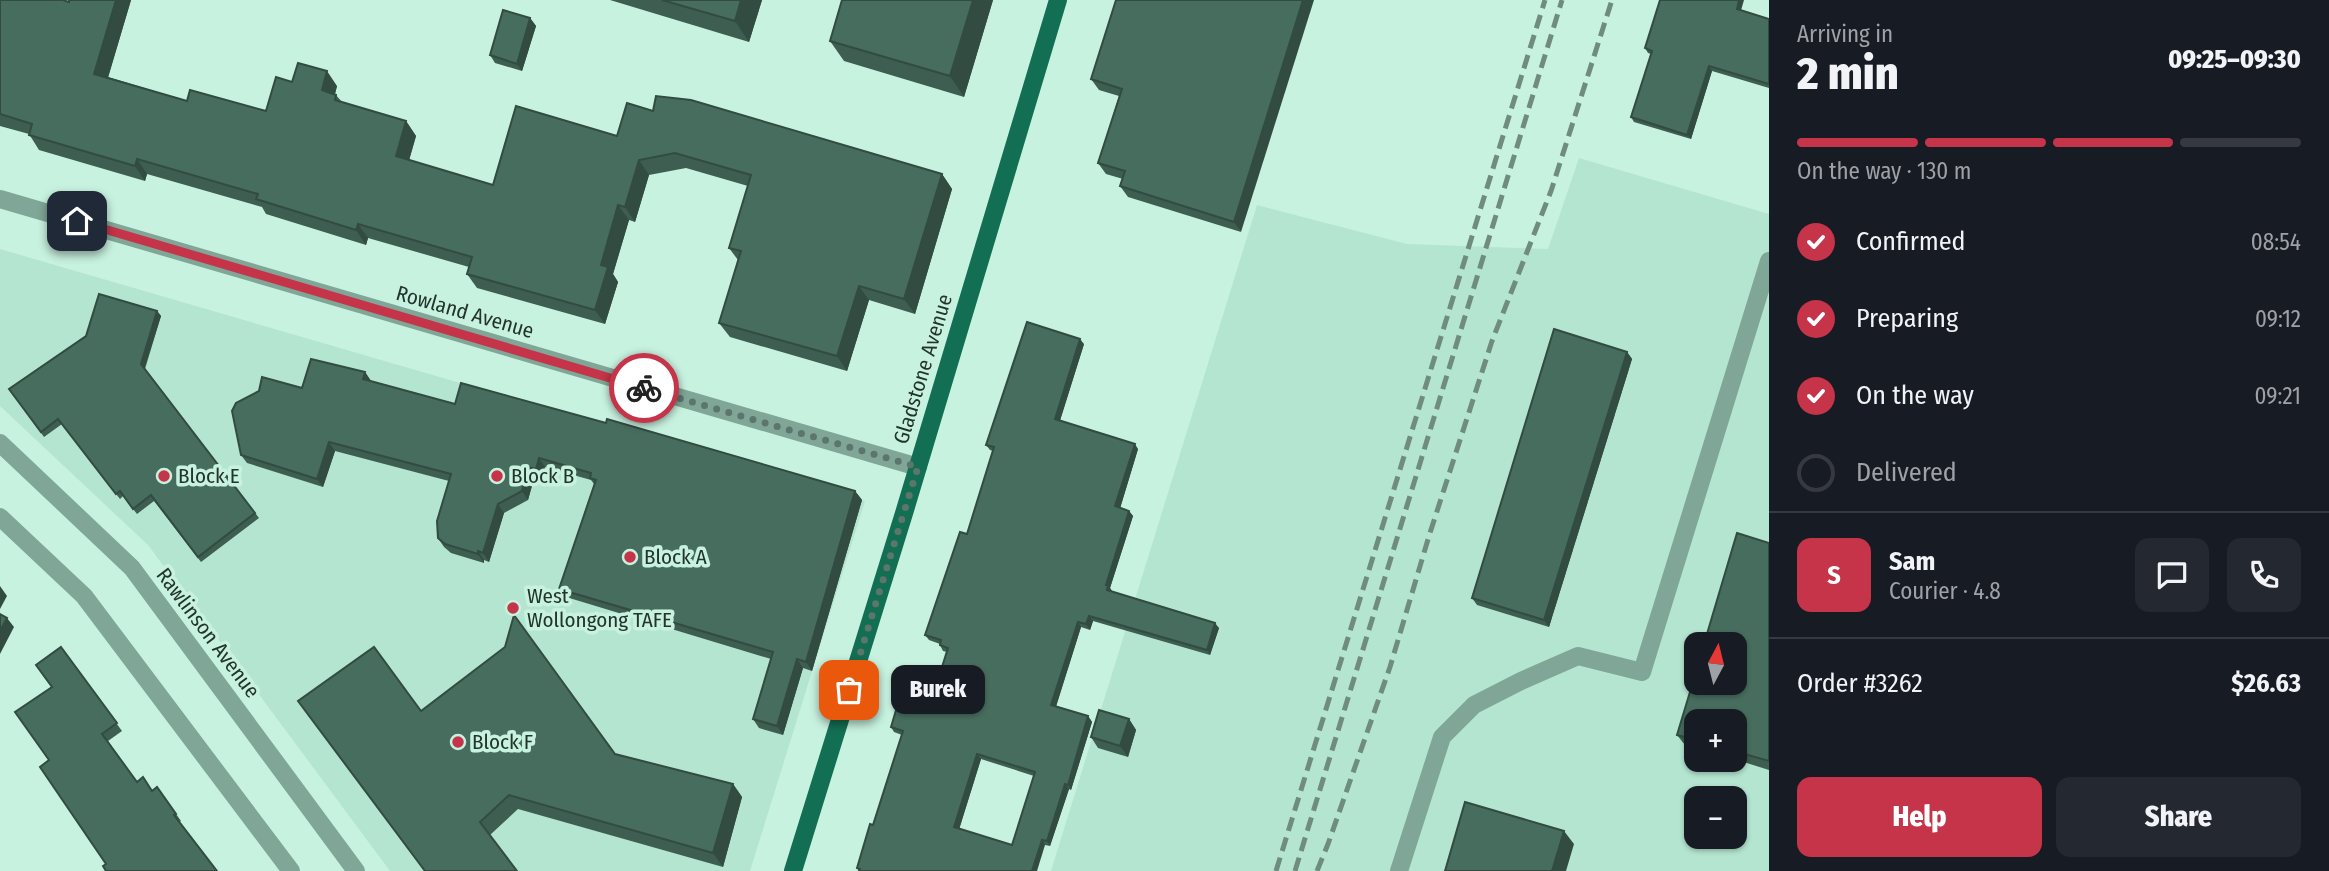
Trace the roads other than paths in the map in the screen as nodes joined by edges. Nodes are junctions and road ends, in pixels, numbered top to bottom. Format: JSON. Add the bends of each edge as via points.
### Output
{"nodes":[{"id":1,"x":1058,"y":0,"type":"edge"},
{"id":2,"x":0,"y":199,"type":"edge"},
{"id":3,"x":1769,"y":261,"type":"edge"},
{"id":4,"x":0,"y":443,"type":"edge"},
{"id":5,"x":918,"y":467,"type":"junction"},
{"id":6,"x":0,"y":517,"type":"edge"},
{"id":7,"x":291,"y":871,"type":"edge"},
{"id":8,"x":356,"y":871,"type":"edge"},
{"id":9,"x":793,"y":871,"type":"edge"},
{"id":10,"x":1399,"y":871,"type":"edge"}],
"edges":[{"from":1,"to":5,"type":"main road","name":"Gladstone Avenue"},
{"from":2,"to":5,"type":"street","name":"Rowland Avenue"},
{"from":3,"to":10,"type":"street","via":[[1642,672],[1578,656],[1474,705],[1443,737]]},
{"from":4,"to":8,"type":"street","name":"Rawlinson Avenue","via":[[132,568]]},
{"from":5,"to":9,"type":"main road","name":"Gladstone Avenue"},
{"from":6,"to":7,"type":"street","via":[[84,596]]}]}
